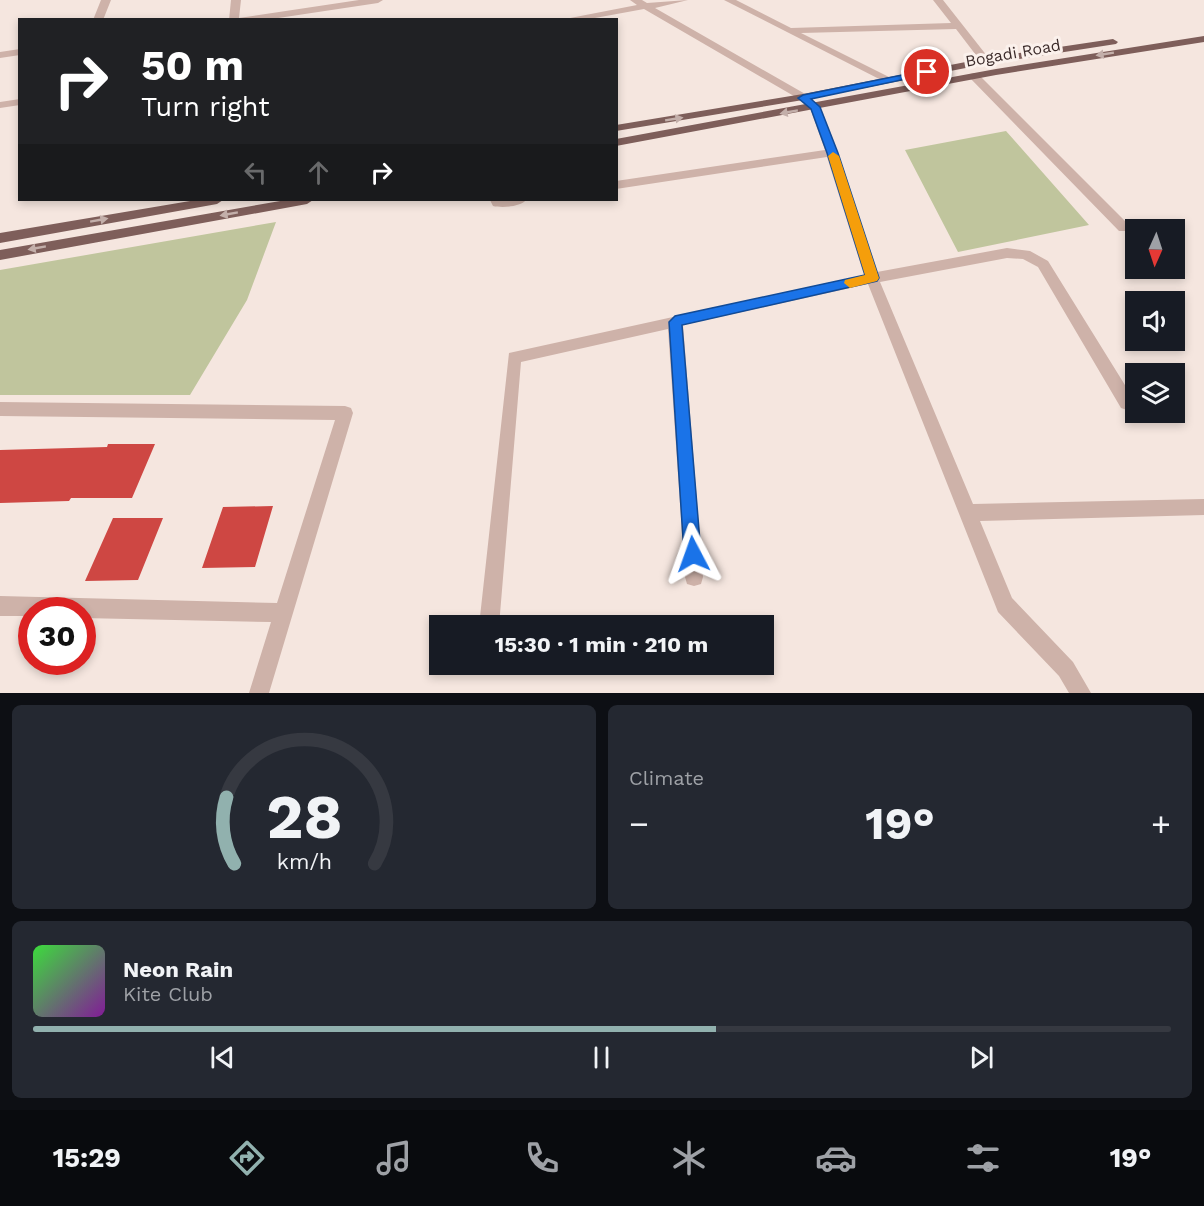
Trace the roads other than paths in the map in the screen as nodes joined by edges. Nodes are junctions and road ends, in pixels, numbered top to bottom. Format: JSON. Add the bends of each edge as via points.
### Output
{"nodes":[{"id":1,"x":106,"y":0,"type":"edge"},
{"id":2,"x":236,"y":0,"type":"edge"},
{"id":3,"x":378,"y":0,"type":"edge"},
{"id":4,"x":635,"y":0,"type":"edge"},
{"id":5,"x":683,"y":0,"type":"edge"},
{"id":6,"x":729,"y":0,"type":"edge"},
{"id":7,"x":938,"y":0,"type":"edge"},
{"id":8,"x":310,"y":5,"type":"edge"},
{"id":9,"x":648,"y":7,"type":"junction"},
{"id":10,"x":99,"y":18,"type":"edge"},
{"id":11,"x":234,"y":18,"type":"edge"},
{"id":12,"x":251,"y":18,"type":"edge"},
{"id":13,"x":577,"y":18,"type":"edge"},
{"id":14,"x":958,"y":26,"type":"junction"},
{"id":15,"x":1204,"y":29,"type":"edge"},
{"id":16,"x":790,"y":30,"type":"junction"},
{"id":17,"x":1204,"y":39,"type":"edge"},
{"id":18,"x":18,"y":52,"type":"edge"},
{"id":19,"x":0,"y":55,"type":"edge"},
{"id":20,"x":986,"y":61,"type":"junction"},
{"id":21,"x":974,"y":76,"type":"junction"},
{"id":22,"x":887,"y":80,"type":"junction"},
{"id":23,"x":18,"y":102,"type":"edge"},
{"id":24,"x":809,"y":102,"type":"junction"},
{"id":25,"x":0,"y":105,"type":"edge"},
{"id":26,"x":618,"y":128,"type":"edge"},
{"id":27,"x":618,"y":143,"type":"edge"},
{"id":28,"x":832,"y":153,"type":"junction"},
{"id":29,"x":618,"y":185,"type":"edge"},
{"id":30,"x":211,"y":201,"type":"edge"},
{"id":31,"x":302,"y":201,"type":"edge"},
{"id":32,"x":496,"y":201,"type":"edge"},
{"id":33,"x":512,"y":201,"type":"edge"},
{"id":34,"x":1124,"y":228,"type":"dead end"},
{"id":35,"x":0,"y":238,"type":"edge"},
{"id":36,"x":0,"y":255,"type":"edge"},
{"id":37,"x":872,"y":278,"type":"junction"},
{"id":38,"x":675,"y":322,"type":"junction"},
{"id":39,"x":1125,"y":400,"type":"edge"},
{"id":40,"x":0,"y":409,"type":"edge"},
{"id":41,"x":1204,"y":507,"type":"edge"},
{"id":42,"x":967,"y":513,"type":"junction"},
{"id":43,"x":694,"y":577,"type":"dead end"},
{"id":44,"x":0,"y":606,"type":"edge"},
{"id":45,"x":283,"y":612,"type":"junction"},
{"id":46,"x":490,"y":615,"type":"edge"},
{"id":47,"x":259,"y":693,"type":"edge"},
{"id":48,"x":1081,"y":693,"type":"edge"}],
"edges":[{"from":1,"to":10,"type":"street"},
{"from":2,"to":11,"type":"street"},
{"from":3,"to":8,"type":"street"},
{"from":4,"to":9,"type":"street"},
{"from":5,"to":9,"type":"street"},
{"from":6,"to":16,"type":"street"},
{"from":7,"to":14,"type":"street"},
{"from":8,"to":12,"type":"street"},
{"from":9,"to":13,"type":"street"},
{"from":9,"to":24,"type":"street"},
{"from":14,"to":16,"type":"street"},
{"from":14,"to":20,"type":"street"},
{"from":15,"to":20,"type":"main road","name":"Bogadi Road"},
{"from":16,"to":22,"type":"street"},
{"from":17,"to":21,"type":"main road","name":"Bogadi Road","one_way":true},
{"from":18,"to":19,"type":"street"},
{"from":20,"to":22,"type":"main road","name":"Bogadi Road"},
{"from":21,"to":24,"type":"main road","name":"Bogadi Road"},
{"from":21,"to":34,"type":"street"},
{"from":22,"to":24,"type":"main road","name":"Bogadi Road"},
{"from":23,"to":25,"type":"street"},
{"from":26,"to":24,"type":"main road","name":"Bogadi Road","one_way":true},
{"from":24,"to":27,"type":"main road","name":"Bogadi Road","one_way":true},
{"from":24,"to":28,"type":"street"},
{"from":28,"to":29,"type":"street"},
{"from":28,"to":37,"type":"street"},
{"from":35,"to":30,"type":"main road","one_way":true},
{"from":31,"to":36,"type":"main road","one_way":true},
{"from":32,"to":33,"type":"street"},
{"from":37,"to":38,"type":"street"},
{"from":37,"to":39,"type":"street","via":[[1007,253],[1035,258],[1043,264]]},
{"from":37,"to":42,"type":"street"},
{"from":38,"to":43,"type":"street"},
{"from":38,"to":46,"type":"street","via":[[514,357]]},
{"from":40,"to":45,"type":"street","via":[[345,413]]},
{"from":41,"to":42,"type":"street"},
{"from":42,"to":48,"type":"street","via":[[1005,605],[1066,669]]},
{"from":44,"to":45,"type":"street"},
{"from":45,"to":47,"type":"street"}]}
